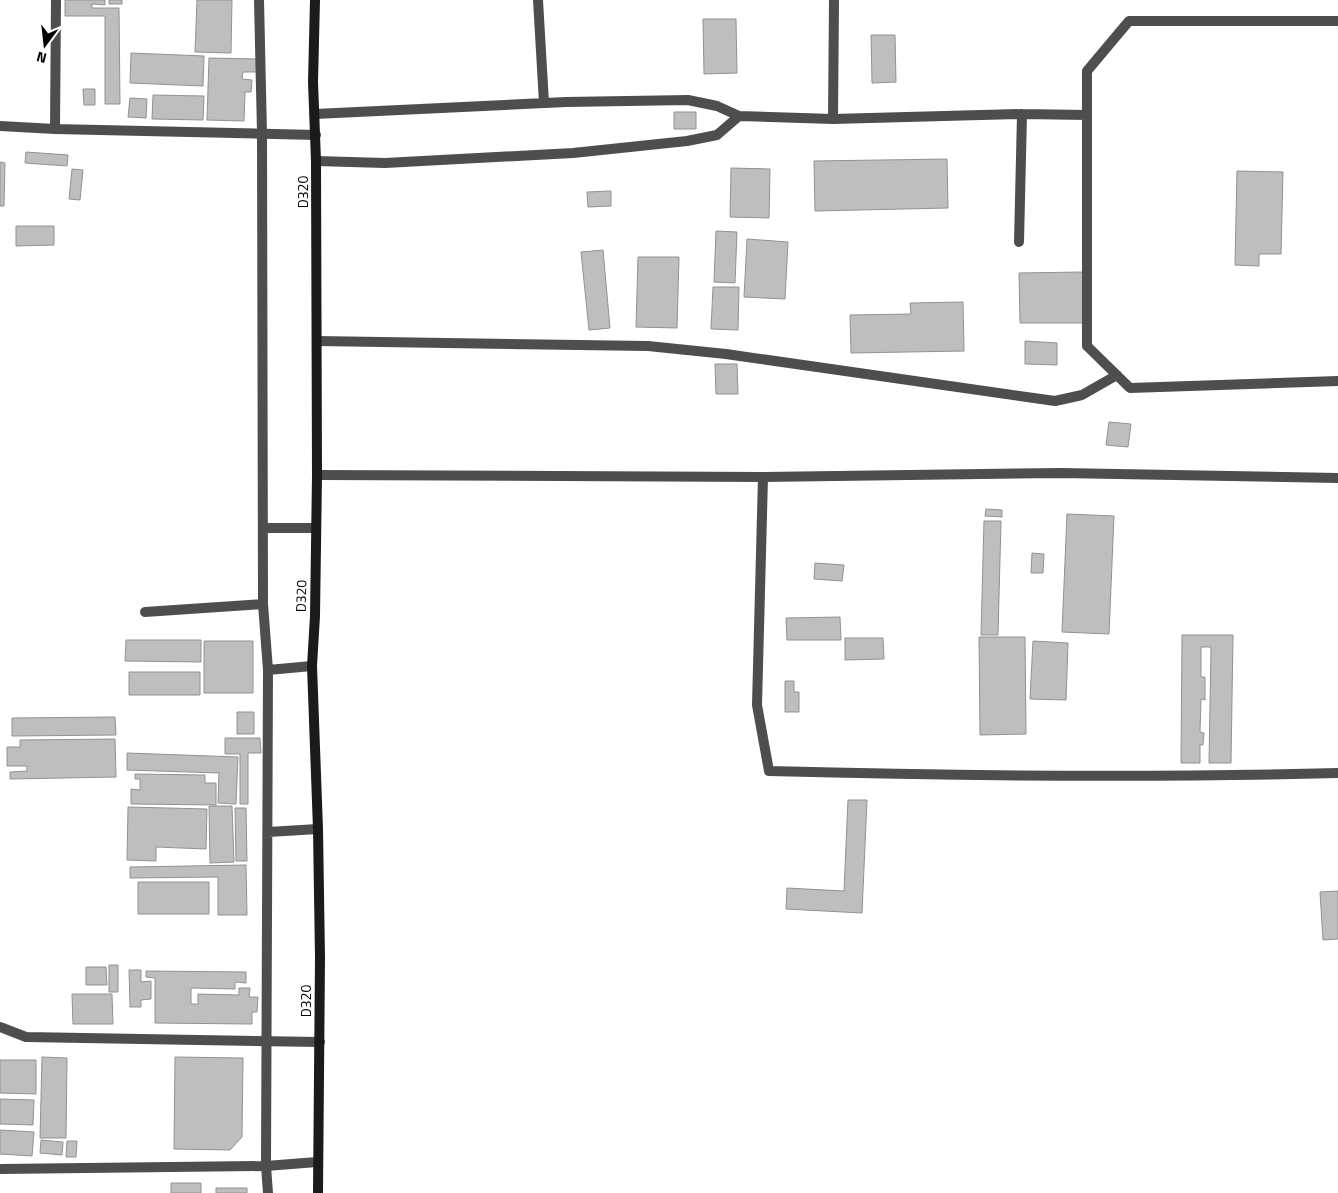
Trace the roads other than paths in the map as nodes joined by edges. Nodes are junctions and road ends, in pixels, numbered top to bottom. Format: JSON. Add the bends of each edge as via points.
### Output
{"nodes":[{"id":1,"x":56,"y":0,"type":"edge"},
{"id":2,"x":259,"y":0,"type":"edge"},
{"id":3,"x":315,"y":0,"type":"edge"},
{"id":4,"x":538,"y":0,"type":"edge"},
{"id":5,"x":834,"y":0,"type":"edge"},
{"id":6,"x":1338,"y":21,"type":"edge"},
{"id":7,"x":544,"y":103,"type":"junction"},
{"id":8,"x":315,"y":114,"type":"junction"},
{"id":9,"x":1022,"y":114,"type":"junction"},
{"id":10,"x":1087,"y":115,"type":"junction"},
{"id":11,"x":738,"y":116,"type":"junction"},
{"id":12,"x":833,"y":118,"type":"junction"},
{"id":13,"x":0,"y":126,"type":"edge"},
{"id":14,"x":55,"y":129,"type":"junction"},
{"id":15,"x":262,"y":133,"type":"junction"},
{"id":16,"x":316,"y":135,"type":"junction"},
{"id":17,"x":316,"y":160,"type":"junction"},
{"id":18,"x":1019,"y":242,"type":"dead end"},
{"id":19,"x":317,"y":341,"type":"junction"},
{"id":20,"x":1117,"y":375,"type":"junction"},
{"id":21,"x":1338,"y":381,"type":"edge"},
{"id":22,"x":317,"y":475,"type":"junction"},
{"id":23,"x":763,"y":477,"type":"junction"},
{"id":24,"x":1338,"y":478,"type":"edge"},
{"id":25,"x":263,"y":528,"type":"junction"},
{"id":26,"x":316,"y":528,"type":"junction"},
{"id":27,"x":264,"y":604,"type":"junction"},
{"id":28,"x":145,"y":612,"type":"dead end"},
{"id":29,"x":312,"y":666,"type":"junction"},
{"id":30,"x":268,"y":670,"type":"junction"},
{"id":31,"x":1338,"y":773,"type":"edge"},
{"id":32,"x":318,"y":829,"type":"junction"},
{"id":33,"x":268,"y":832,"type":"junction"},
{"id":34,"x":0,"y":1027,"type":"edge"},
{"id":35,"x":267,"y":1041,"type":"junction"},
{"id":36,"x":320,"y":1042,"type":"junction"},
{"id":37,"x":317,"y":1162,"type":"junction"},
{"id":38,"x":266,"y":1166,"type":"junction"},
{"id":39,"x":0,"y":1169,"type":"edge"},
{"id":40,"x":268,"y":1193,"type":"edge"},
{"id":41,"x":318,"y":1193,"type":"edge"}],
"edges":[{"from":1,"to":14,"type":"street"},
{"from":2,"to":15,"type":"street"},
{"from":3,"to":8,"type":"street","name":"D320","number":"D320"},
{"from":4,"to":7,"type":"street"},
{"from":5,"to":12,"type":"street"},
{"from":6,"to":10,"type":"street","via":[[1129,21],[1087,71]]},
{"from":7,"to":8,"type":"street"},
{"from":7,"to":11,"type":"street","via":[[688,100],[717,106]]},
{"from":8,"to":16,"type":"street","name":"D320","number":"D320"},
{"from":9,"to":10,"type":"street"},
{"from":9,"to":12,"type":"street"},
{"from":9,"to":18,"type":"street"},
{"from":10,"to":20,"type":"street","via":[[1087,346]]},
{"from":11,"to":12,"type":"street"},
{"from":11,"to":17,"type":"street","via":[[717,135],[679,142],[573,153],[395,163]]},
{"from":13,"to":14,"type":"street"},
{"from":14,"to":15,"type":"street"},
{"from":15,"to":16,"type":"street"},
{"from":15,"to":25,"type":"street"},
{"from":16,"to":17,"type":"street","name":"D320","number":"D320"},
{"from":17,"to":19,"type":"street","name":"D320","number":"D320"},
{"from":19,"to":20,"type":"street","via":[[648,346],[726,354],[1055,401],[1082,396]]},
{"from":19,"to":22,"type":"street","name":"D320","number":"D320"},
{"from":20,"to":21,"type":"street","via":[[1130,388]]},
{"from":22,"to":23,"type":"street"},
{"from":22,"to":26,"type":"street","name":"D320","number":"D320"},
{"from":23,"to":24,"type":"street","via":[[1070,473]]},
{"from":23,"to":31,"type":"street","via":[[757,705],[770,771],[1212,776]]},
{"from":25,"to":26,"type":"street"},
{"from":25,"to":27,"type":"street"},
{"from":26,"to":29,"type":"street","name":"D320","number":"D320"},
{"from":27,"to":28,"type":"street"},
{"from":27,"to":30,"type":"street"},
{"from":29,"to":30,"type":"street"},
{"from":29,"to":32,"type":"street","name":"D320","number":"D320"},
{"from":30,"to":33,"type":"street"},
{"from":32,"to":33,"type":"street"},
{"from":32,"to":36,"type":"street","name":"D320","number":"D320"},
{"from":33,"to":35,"type":"street"},
{"from":34,"to":35,"type":"street","via":[[26,1037]]},
{"from":35,"to":36,"type":"street"},
{"from":35,"to":38,"type":"street"},
{"from":36,"to":37,"type":"street","name":"D320","number":"D320"},
{"from":37,"to":38,"type":"street"},
{"from":37,"to":41,"type":"street","name":"D320","number":"D320"},
{"from":38,"to":39,"type":"street"},
{"from":38,"to":40,"type":"street"}]}
